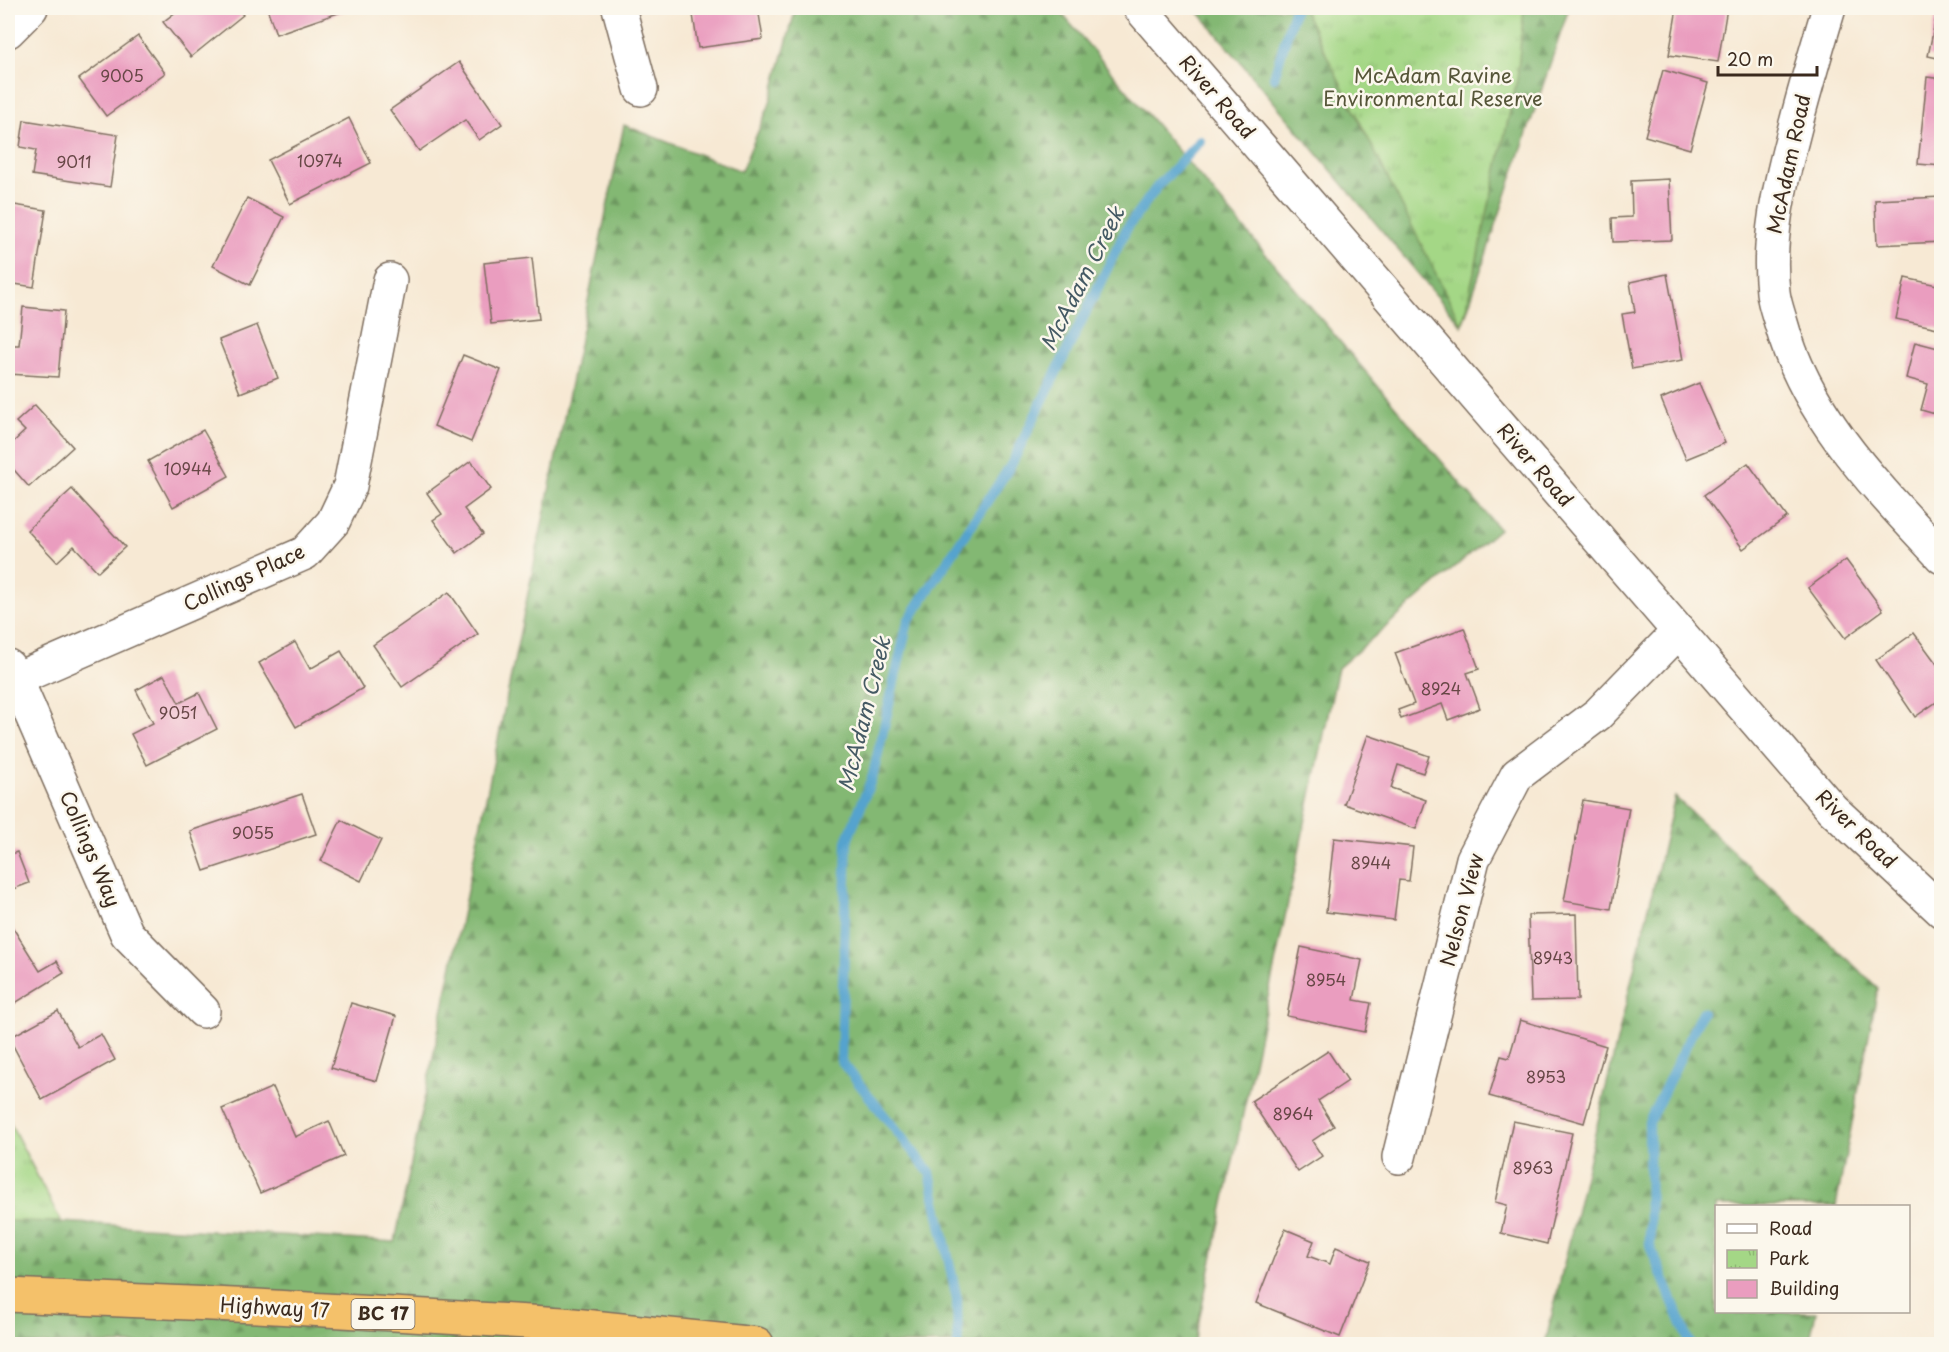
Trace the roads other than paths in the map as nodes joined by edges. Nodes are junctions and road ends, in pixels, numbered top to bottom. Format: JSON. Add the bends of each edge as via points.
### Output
{"nodes":[{"id":1,"x":31,"y":8,"type":"edge"},
{"id":2,"x":619,"y":8,"type":"edge"},
{"id":3,"x":1140,"y":8,"type":"edge"},
{"id":4,"x":1829,"y":8,"type":"edge"},
{"id":5,"x":8,"y":31,"type":"edge"},
{"id":6,"x":641,"y":88,"type":"dead end"},
{"id":7,"x":390,"y":280,"type":"dead end"},
{"id":8,"x":1941,"y":557,"type":"edge"},
{"id":9,"x":1678,"y":632,"type":"junction"},
{"id":10,"x":12,"y":673,"type":"edge"},
{"id":11,"x":1941,"y":911,"type":"edge"},
{"id":12,"x":203,"y":1011,"type":"dead end"},
{"id":13,"x":1399,"y":1157,"type":"dead end"},
{"id":14,"x":8,"y":1295,"type":"edge"},
{"id":15,"x":757,"y":1344,"type":"edge"}],
"edges":[{"from":1,"to":5,"type":"street"},
{"from":2,"to":6,"type":"street"},
{"from":3,"to":9,"type":"street","name":"River Road"},
{"from":4,"to":8,"type":"street","name":"McAdam Road","via":[[1781,184],[1772,240],[1773,293],[1786,344],[1809,392],[1838,438]]},
{"from":7,"to":10,"type":"street","name":"Collings Place","via":[[351,486],[333,522],[305,553]]},
{"from":9,"to":11,"type":"street","name":"River Road","via":[[1832,809]]},
{"from":9,"to":13,"type":"street","name":"Nelson View","via":[[1598,714],[1517,775],[1473,859]]},
{"from":10,"to":12,"type":"street","name":"Collings Way","via":[[127,934]]},
{"from":14,"to":15,"type":"highway","name":"Highway 17","number":"BC 17","via":[[563,1324]]}]}
